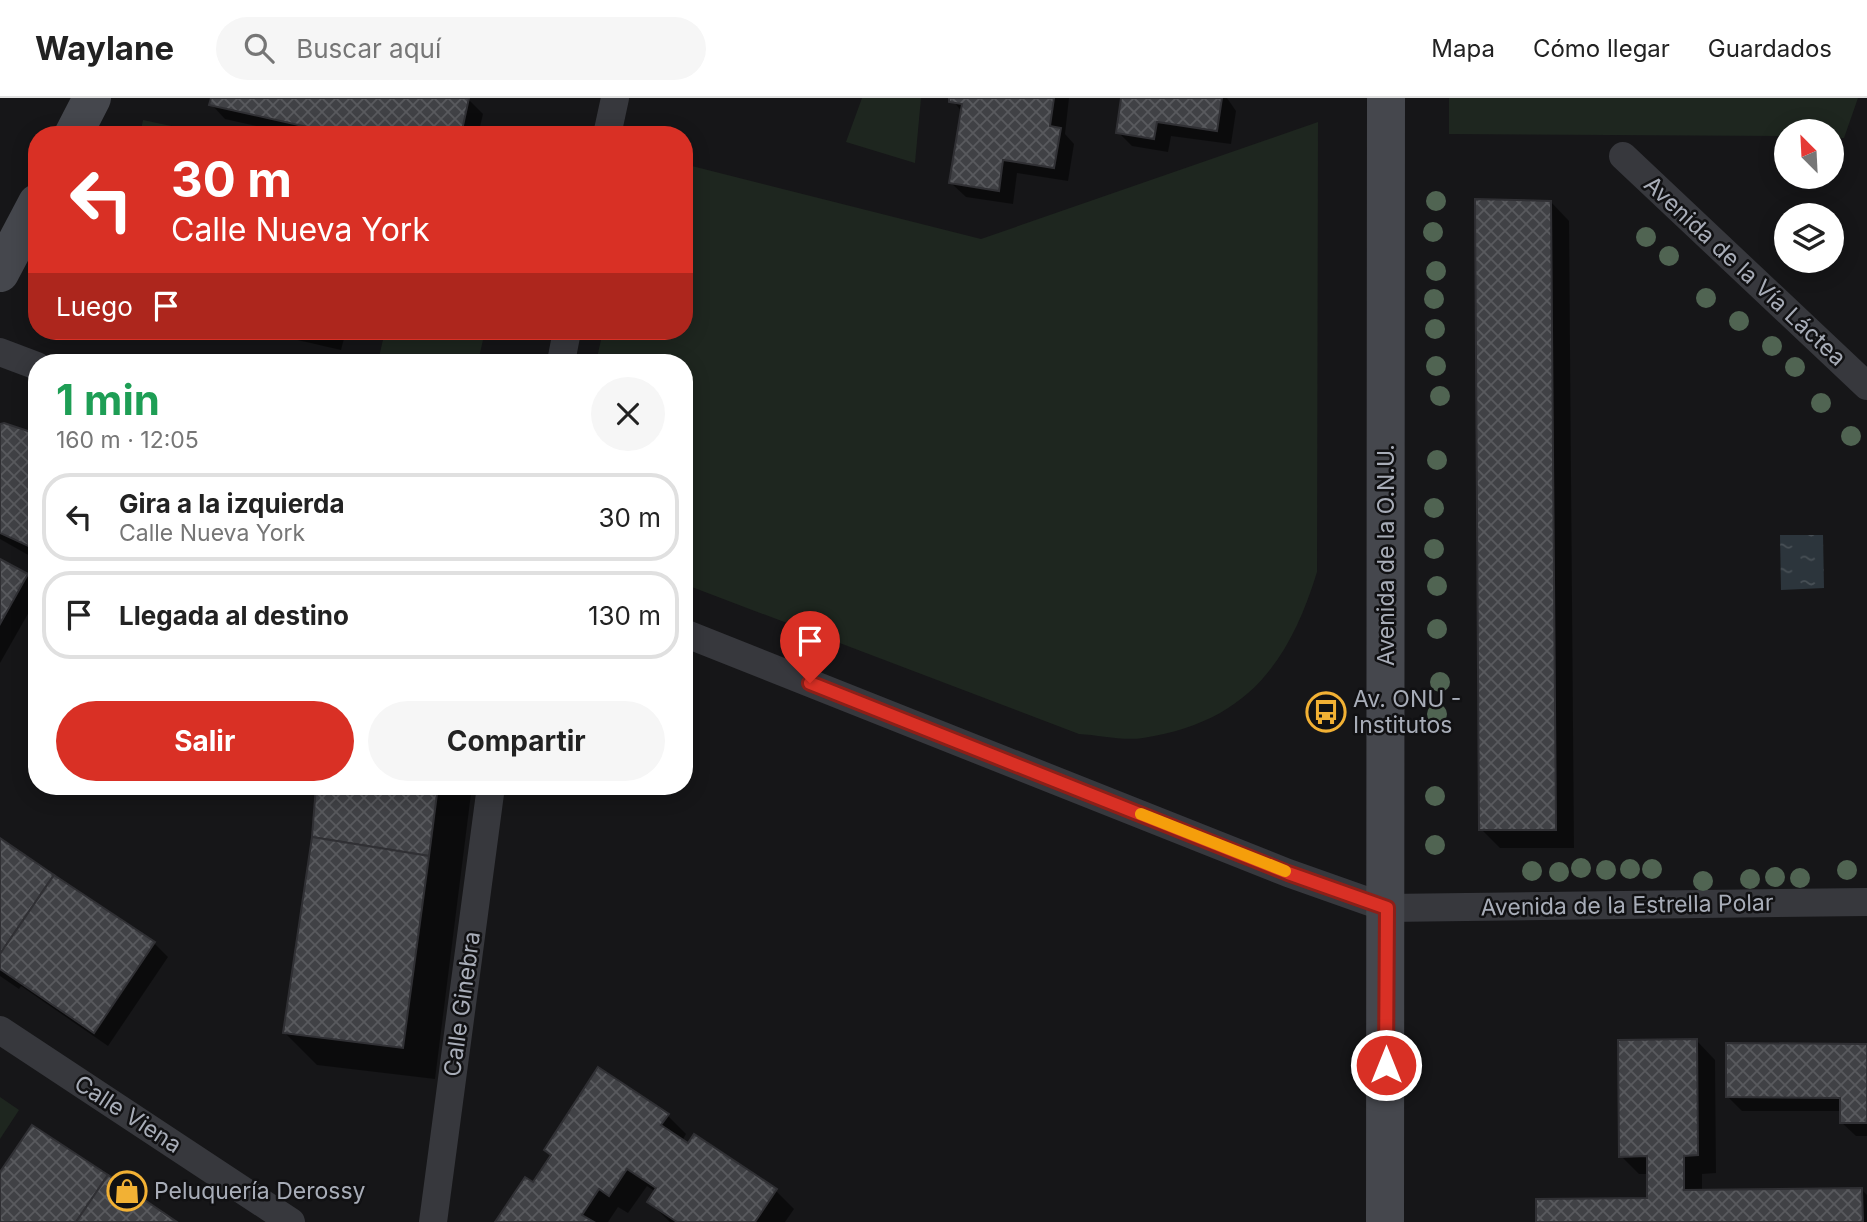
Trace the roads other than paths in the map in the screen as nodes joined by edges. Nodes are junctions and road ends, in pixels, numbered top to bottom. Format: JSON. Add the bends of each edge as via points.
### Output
{"nodes":[{"id":1,"x":92,"y":98,"type":"edge"},
{"id":2,"x":615,"y":98,"type":"edge"},
{"id":3,"x":1386,"y":98,"type":"edge"},
{"id":4,"x":78,"y":126,"type":"edge"},
{"id":5,"x":609,"y":126,"type":"edge"},
{"id":6,"x":1623,"y":156,"type":"dead end"},
{"id":7,"x":28,"y":220,"type":"edge"},
{"id":8,"x":0,"y":273,"type":"edge"},
{"id":9,"x":0,"y":352,"type":"edge"},
{"id":10,"x":28,"y":363,"type":"edge"},
{"id":11,"x":1867,"y":386,"type":"edge"},
{"id":12,"x":693,"y":637,"type":"edge"},
{"id":13,"x":490,"y":795,"type":"edge"},
{"id":14,"x":1867,"y":902,"type":"edge"},
{"id":15,"x":1387,"y":908,"type":"junction"},
{"id":16,"x":0,"y":1030,"type":"edge"},
{"id":17,"x":291,"y":1222,"type":"edge"},
{"id":18,"x":433,"y":1222,"type":"edge"},
{"id":19,"x":1385,"y":1222,"type":"edge"}],
"edges":[{"from":1,"to":4,"type":"street"},
{"from":2,"to":5,"type":"street"},
{"from":3,"to":15,"type":"street","name":"Avenida de la O.N.U."},
{"from":6,"to":11,"type":"street","name":"Avenida de la Vía Láctea"},
{"from":7,"to":8,"type":"street"},
{"from":9,"to":10,"type":"street"},
{"from":12,"to":15,"type":"street"},
{"from":13,"to":18,"type":"street","name":"Calle Ginebra"},
{"from":14,"to":15,"type":"street","name":"Avenida de la Estrella Polar"},
{"from":15,"to":19,"type":"street","name":"Avenida de la O.N.U."},
{"from":16,"to":17,"type":"street","name":"Calle Viena"}]}
